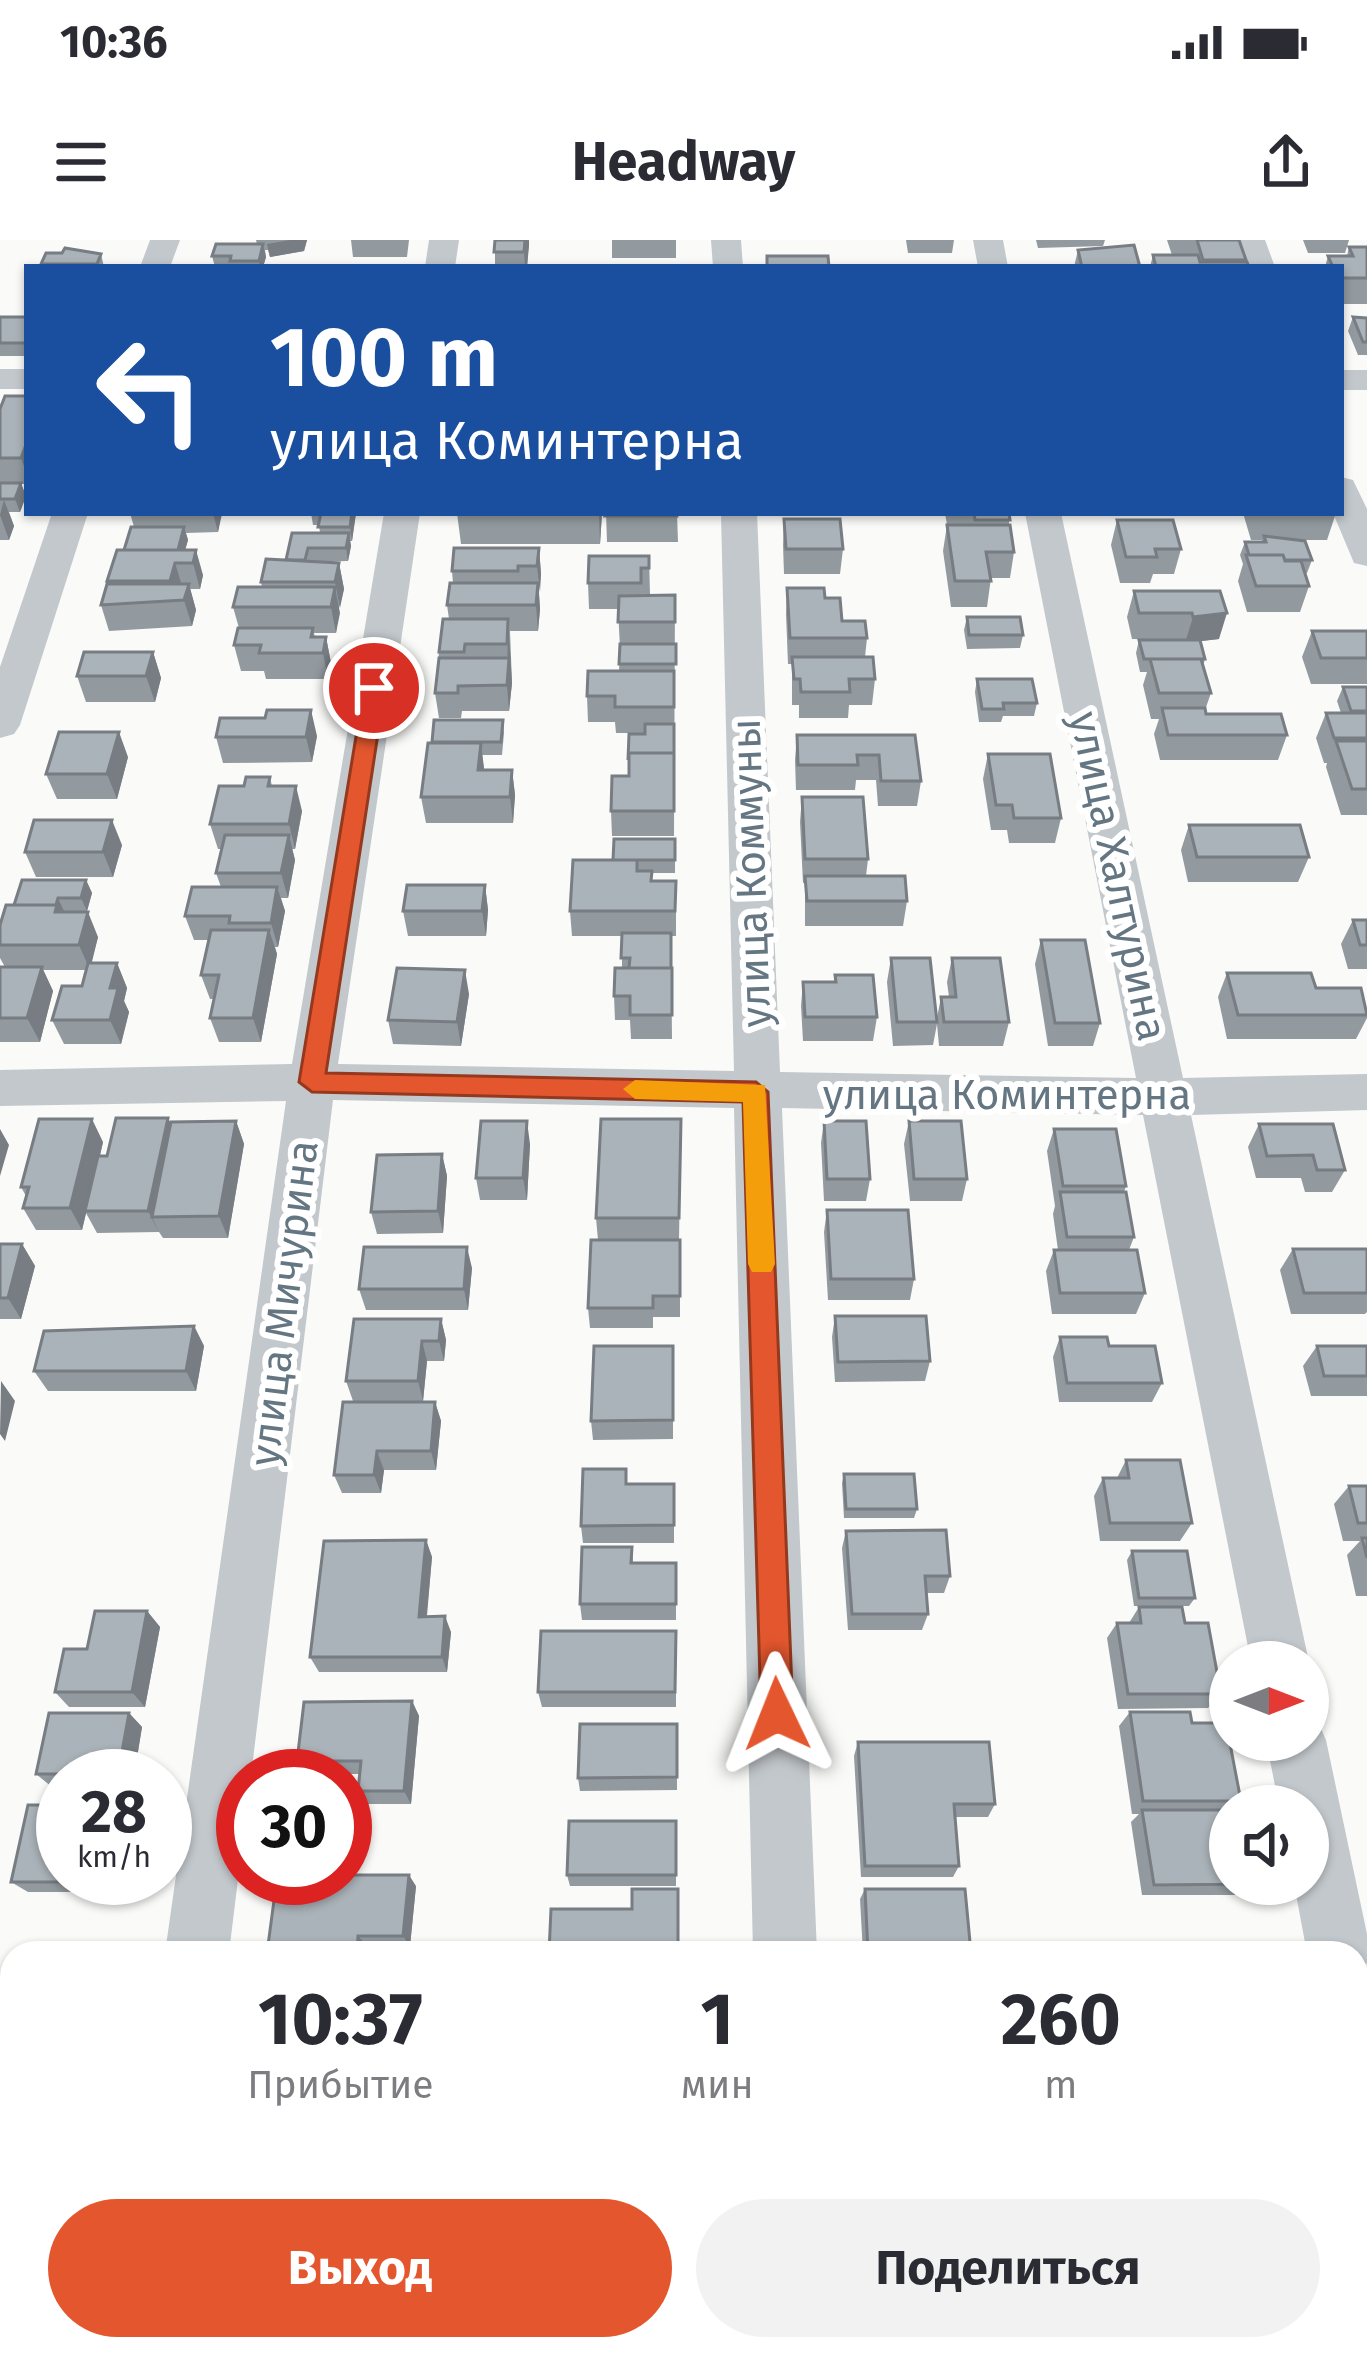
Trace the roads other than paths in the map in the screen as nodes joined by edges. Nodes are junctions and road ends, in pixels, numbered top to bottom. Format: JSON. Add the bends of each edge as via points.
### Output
{"nodes":[{"id":1,"x":1344,"y":495,"type":"edge"},
{"id":2,"x":69,"y":516,"type":"edge"},
{"id":3,"x":402,"y":516,"type":"edge"},
{"id":4,"x":739,"y":516,"type":"edge"},
{"id":5,"x":1043,"y":516,"type":"edge"},
{"id":6,"x":1367,"y":555,"type":"edge"},
{"id":7,"x":0,"y":725,"type":"edge"},
{"id":8,"x":312,"y":1082,"type":"junction"},
{"id":9,"x":0,"y":1088,"type":"edge"},
{"id":10,"x":1367,"y":1091,"type":"edge"},
{"id":11,"x":756,"y":1092,"type":"junction"},
{"id":12,"x":1166,"y":1097,"type":"junction"},
{"id":13,"x":1276,"y":1641,"type":"edge"},
{"id":14,"x":1300,"y":1761,"type":"edge"},
{"id":15,"x":199,"y":1941,"type":"edge"},
{"id":16,"x":785,"y":1941,"type":"edge"},
{"id":17,"x":1337,"y":1941,"type":"edge"}],
"edges":[{"from":1,"to":6,"type":"street"},
{"from":2,"to":7,"type":"street"},
{"from":3,"to":8,"type":"street","name":"улица Мичурина"},
{"from":4,"to":11,"type":"street","name":"улица Коммуны"},
{"from":5,"to":12,"type":"street","name":"улица Халтурина"},
{"from":8,"to":9,"type":"street","name":"улица Коминтерна"},
{"from":8,"to":11,"type":"street","name":"улица Коминтерна"},
{"from":8,"to":15,"type":"street","name":"улица Мичурина"},
{"from":10,"to":12,"type":"street","name":"улица Коминтерна"},
{"from":11,"to":12,"type":"street","name":"улица Коминтерна"},
{"from":11,"to":16,"type":"street","name":"улица Коммуны"},
{"from":12,"to":13,"type":"street","name":"улица Халтурина"},
{"from":14,"to":17,"type":"street"}]}
